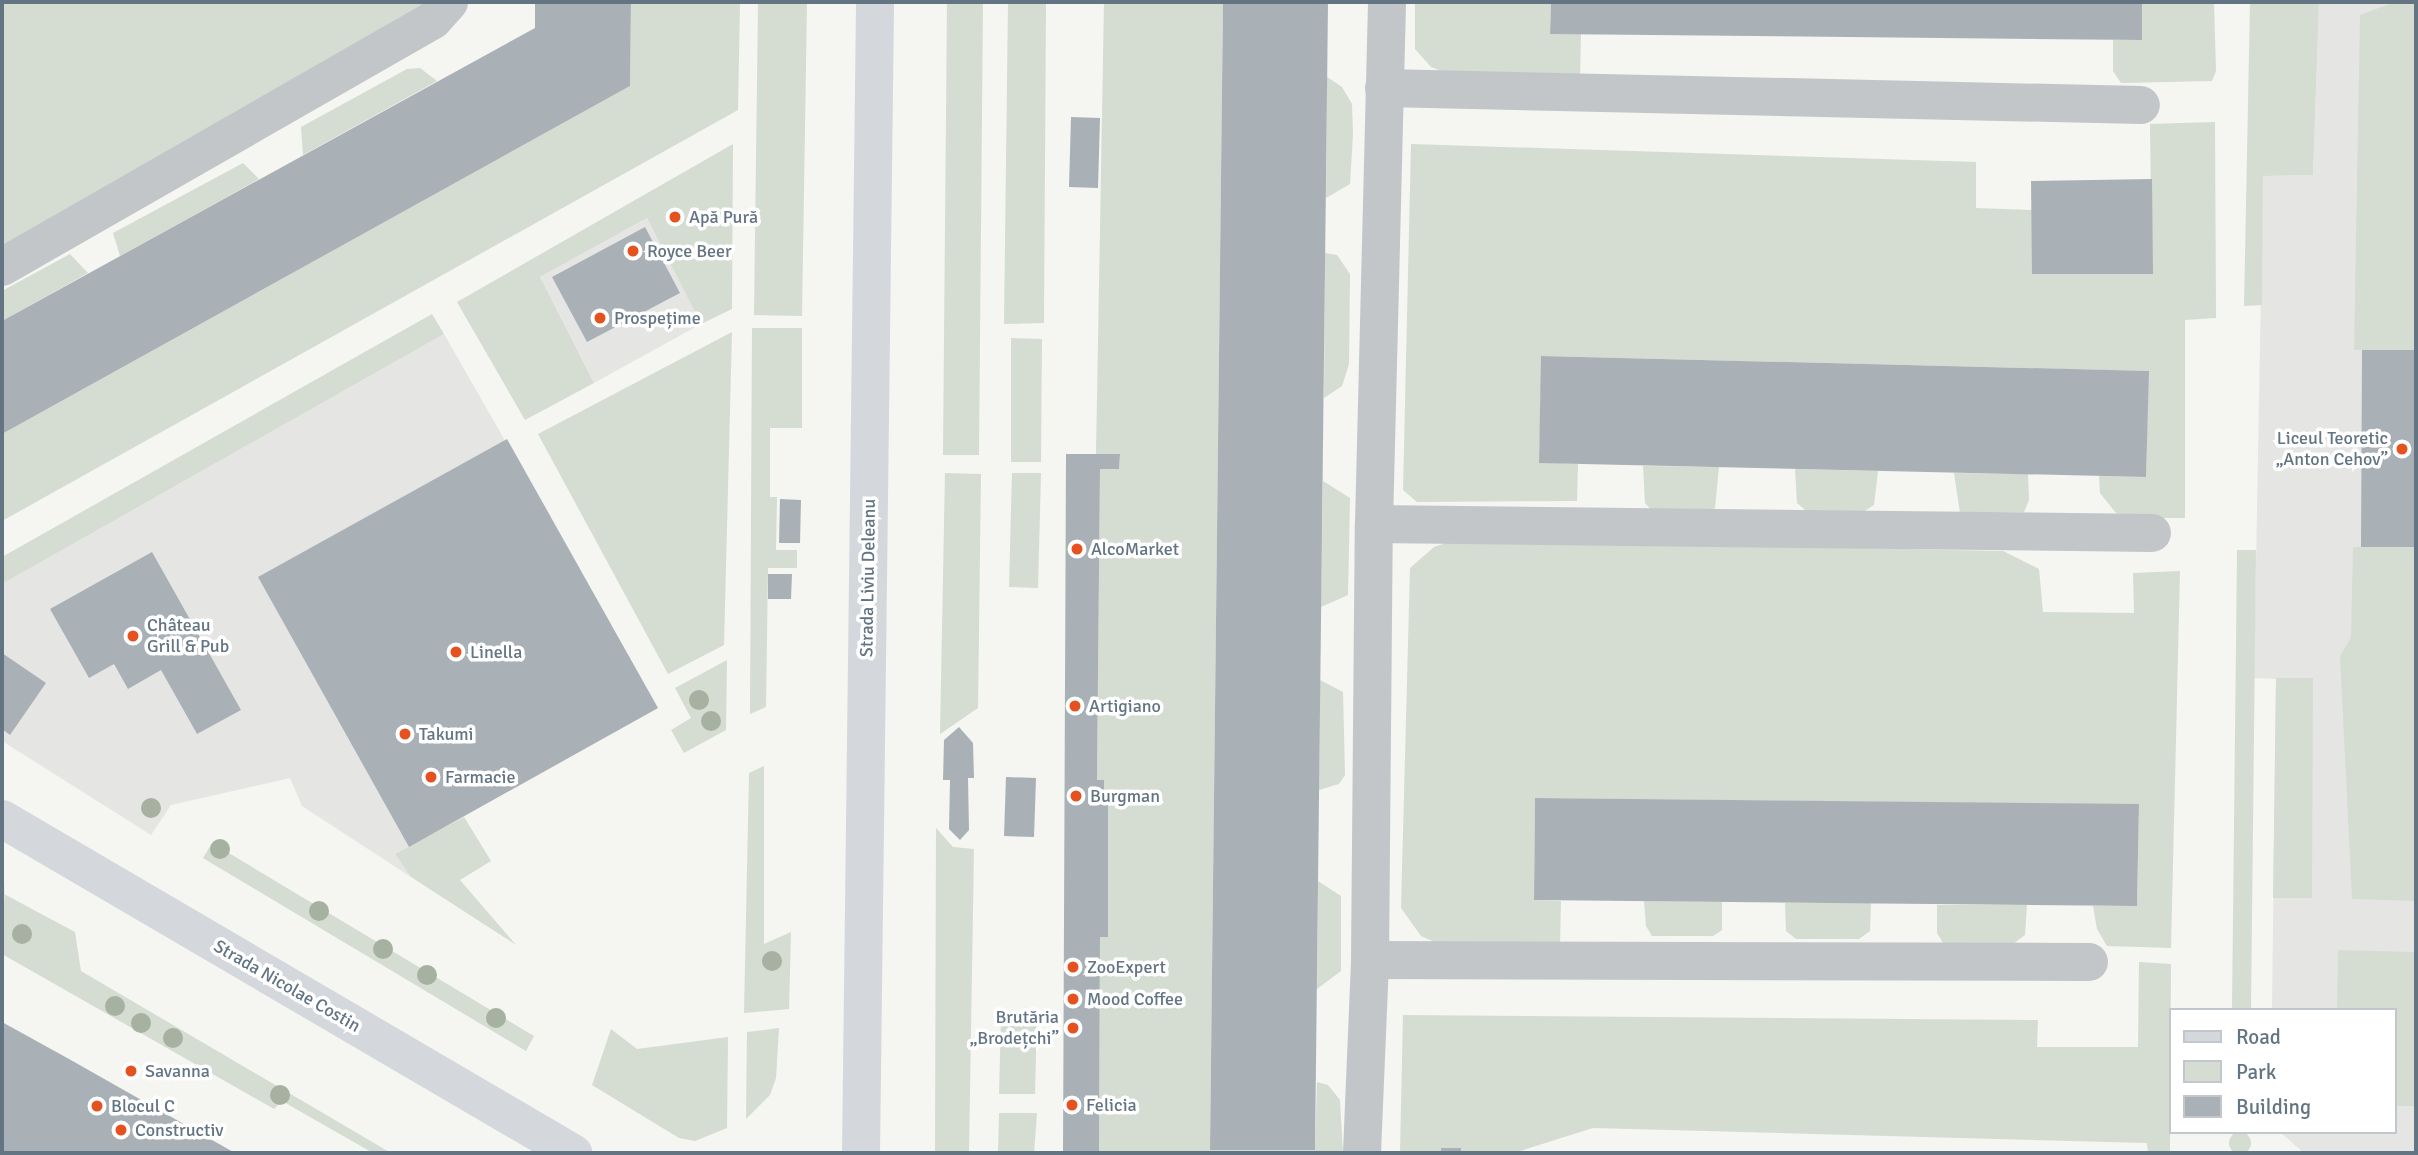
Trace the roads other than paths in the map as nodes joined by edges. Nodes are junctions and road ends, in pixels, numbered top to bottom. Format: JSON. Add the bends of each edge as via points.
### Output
{"nodes":[{"id":1,"x":449,"y":2,"type":"edge"},
{"id":2,"x":875,"y":2,"type":"edge"},
{"id":3,"x":1387,"y":2,"type":"edge"},
{"id":4,"x":1384,"y":88,"type":"junction"},
{"id":5,"x":2141,"y":105,"type":"dead end"},
{"id":6,"x":2,"y":267,"type":"edge"},
{"id":7,"x":1374,"y":524,"type":"junction"},
{"id":8,"x":2152,"y":533,"type":"dead end"},
{"id":9,"x":2,"y":819,"type":"edge"},
{"id":10,"x":1370,"y":960,"type":"junction"},
{"id":11,"x":2090,"y":961,"type":"dead end"},
{"id":12,"x":573,"y":1153,"type":"edge"},
{"id":13,"x":861,"y":1153,"type":"edge"},
{"id":14,"x":1362,"y":1153,"type":"edge"}],
"edges":[{"from":1,"to":6,"type":"lane","via":[[433,20]]},
{"from":2,"to":13,"type":"main road","name":"Strada Liviu Deleanu"},
{"from":3,"to":4,"type":"lane"},
{"from":4,"to":5,"type":"lane"},
{"from":4,"to":7,"type":"lane"},
{"from":7,"to":8,"type":"lane"},
{"from":7,"to":10,"type":"lane"},
{"from":9,"to":12,"type":"main road","name":"Strada Nicolae Costin"},
{"from":10,"to":11,"type":"lane"},
{"from":10,"to":14,"type":"lane"}]}
